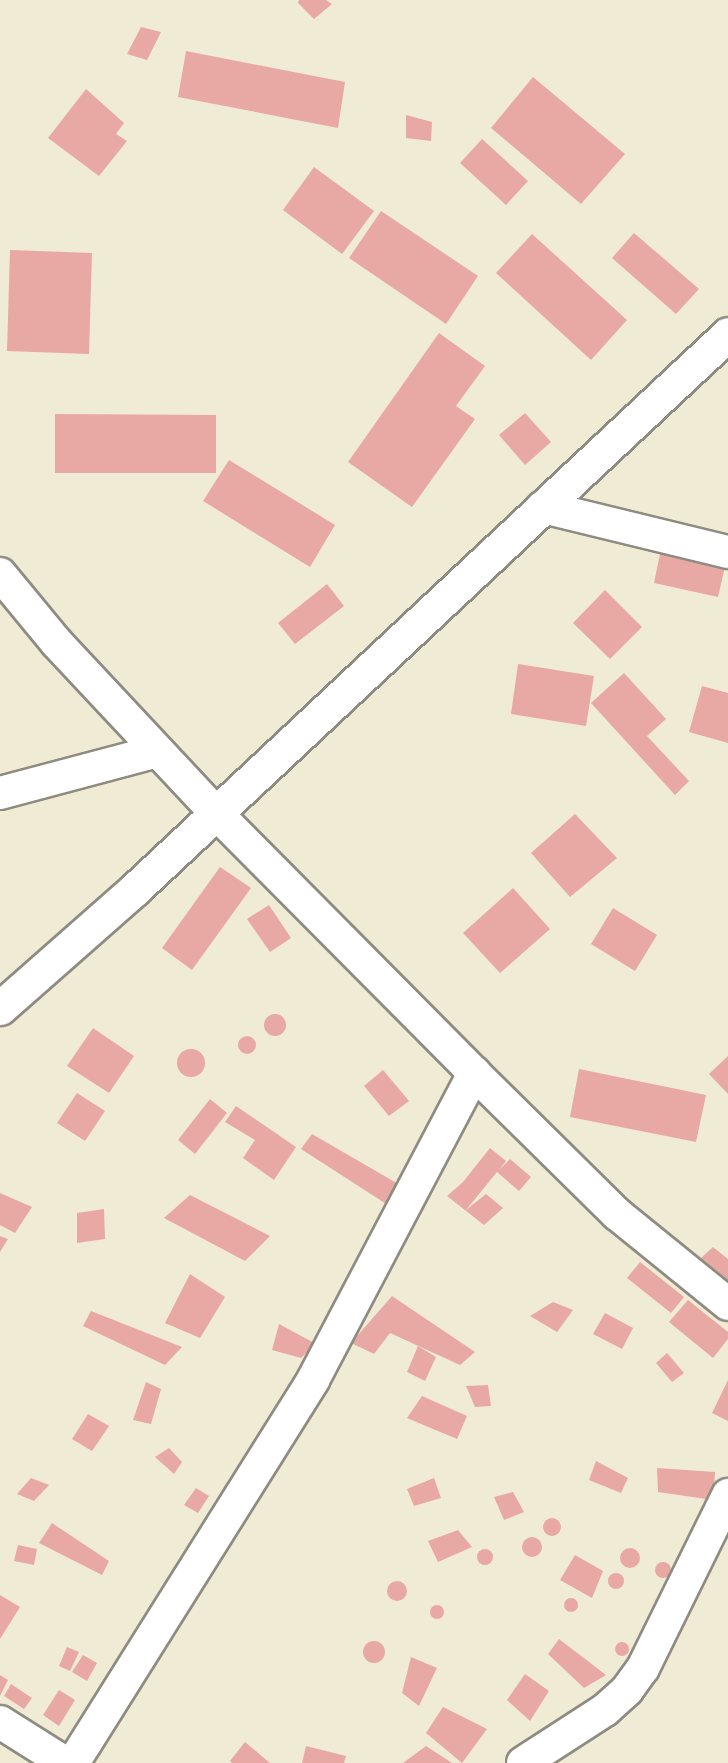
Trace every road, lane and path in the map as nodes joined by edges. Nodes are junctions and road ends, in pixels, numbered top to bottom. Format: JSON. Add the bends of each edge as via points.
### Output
{"nodes":[{"id":1,"x":728,"y":334,"type":"edge"},
{"id":2,"x":543,"y":507,"type":"junction"},
{"id":3,"x":728,"y":552,"type":"edge"},
{"id":4,"x":0,"y":574,"type":"edge"},
{"id":5,"x":158,"y":751,"type":"junction"},
{"id":6,"x":0,"y":793,"type":"edge"},
{"id":7,"x":216,"y":813,"type":"junction"},
{"id":8,"x":0,"y":1008,"type":"edge"},
{"id":9,"x":474,"y":1073,"type":"junction"},
{"id":10,"x":728,"y":1305,"type":"edge"},
{"id":11,"x":728,"y":1495,"type":"edge"},
{"id":12,"x":0,"y":1722,"type":"edge"},
{"id":13,"x":65,"y":1763,"type":"edge"},
{"id":14,"x":73,"y":1763,"type":"edge"},
{"id":15,"x":524,"y":1763,"type":"edge"}],
"edges":[{"from":1,"to":2,"type":"highway"},
{"from":2,"to":3,"type":"street"},
{"from":2,"to":7,"type":"highway"},
{"from":4,"to":5,"type":"street","via":[[56,642]]},
{"from":5,"to":6,"type":"street"},
{"from":5,"to":7,"type":"street"},
{"from":7,"to":8,"type":"highway"},
{"from":7,"to":9,"type":"street"},
{"from":9,"to":10,"type":"street","via":[[617,1214]]},
{"from":9,"to":14,"type":"street","via":[[313,1380]]},
{"from":11,"to":15,"type":"street","via":[[643,1668],[627,1690],[605,1710]]},
{"from":12,"to":13,"type":"street"}]}
